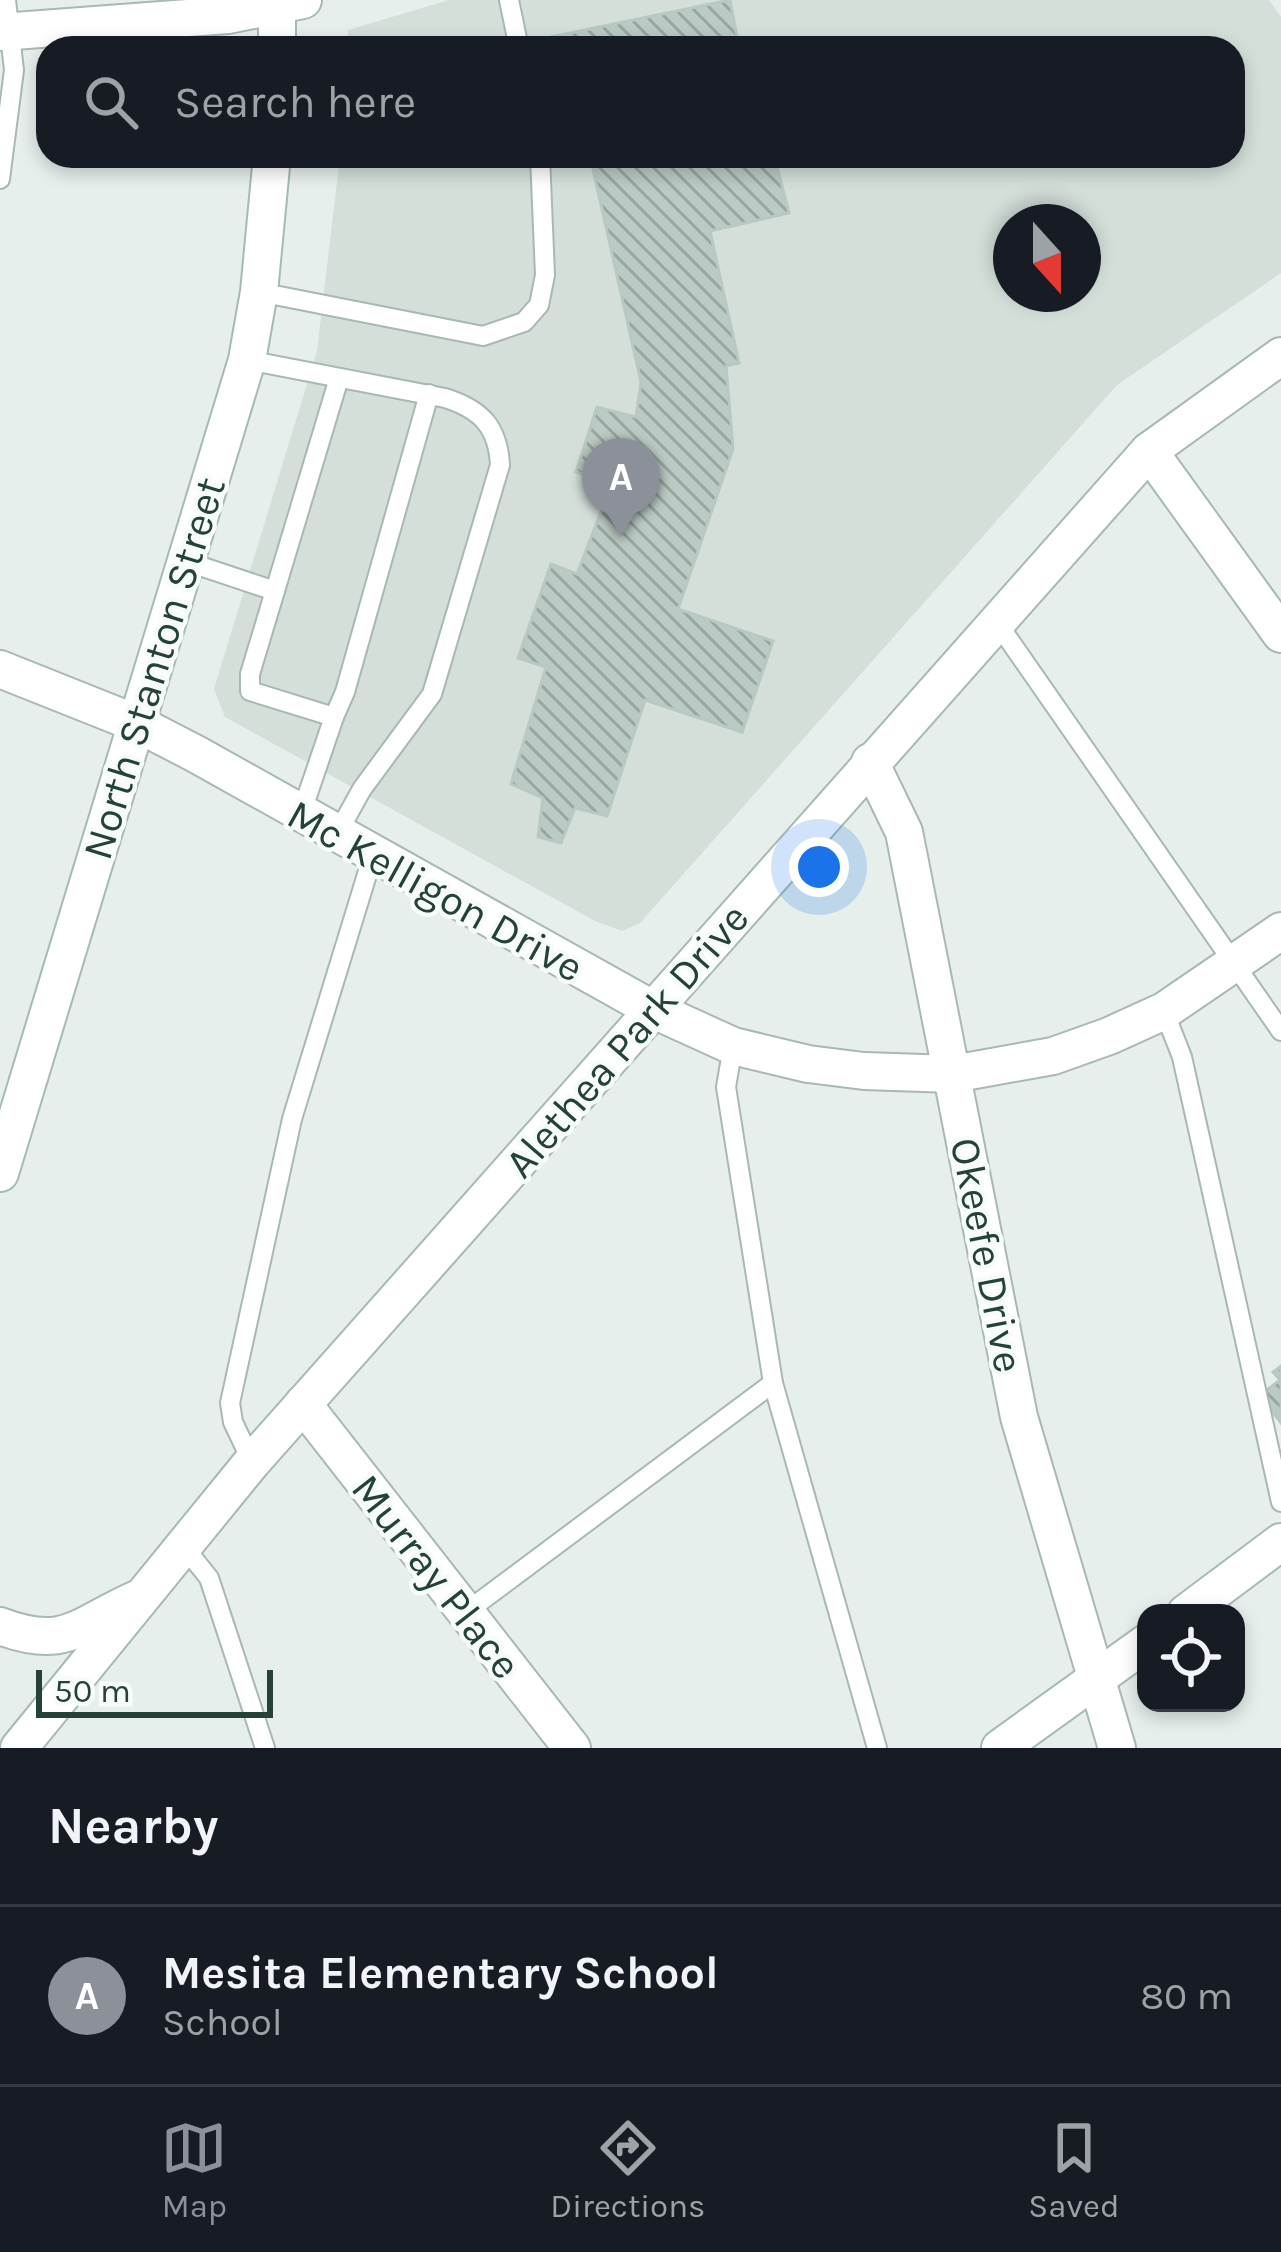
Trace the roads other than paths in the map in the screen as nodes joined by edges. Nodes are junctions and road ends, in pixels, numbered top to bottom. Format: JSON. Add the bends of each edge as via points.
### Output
{"nodes":[{"id":1,"x":509,"y":0,"type":"edge"},
{"id":2,"x":286,"y":2,"type":"edge"},
{"id":3,"x":5,"y":21,"type":"edge"},
{"id":4,"x":279,"y":36,"type":"edge"},
{"id":5,"x":516,"y":36,"type":"edge"},
{"id":6,"x":271,"y":168,"type":"edge"},
{"id":7,"x":541,"y":168,"type":"edge"},
{"id":8,"x":0,"y":179,"type":"edge"},
{"id":9,"x":260,"y":292,"type":"junction"},
{"id":10,"x":1281,"y":356,"type":"edge"},
{"id":11,"x":247,"y":360,"type":"junction"},
{"id":12,"x":339,"y":378,"type":"junction"},
{"id":13,"x":429,"y":394,"type":"junction"},
{"id":14,"x":1149,"y":451,"type":"junction"},
{"id":15,"x":184,"y":561,"type":"junction"},
{"id":16,"x":274,"y":591,"type":"junction"},
{"id":17,"x":996,"y":621,"type":"junction"},
{"id":18,"x":1281,"y":634,"type":"edge"},
{"id":19,"x":0,"y":669,"type":"edge"},
{"id":20,"x":334,"y":717,"type":"junction"},
{"id":21,"x":138,"y":724,"type":"junction"},
{"id":22,"x":870,"y":761,"type":"junction"},
{"id":23,"x":301,"y":814,"type":"junction"},
{"id":24,"x":337,"y":835,"type":"junction"},
{"id":25,"x":373,"y":855,"type":"junction"},
{"id":26,"x":1281,"y":931,"type":"edge"},
{"id":27,"x":1233,"y":964,"type":"junction"},
{"id":28,"x":654,"y":1010,"type":"junction"},
{"id":29,"x":1164,"y":1011,"type":"junction"},
{"id":30,"x":1281,"y":1031,"type":"edge"},
{"id":31,"x":733,"y":1046,"type":"junction"},
{"id":32,"x":953,"y":1074,"type":"junction"},
{"id":33,"x":0,"y":1173,"type":"edge"},
{"id":34,"x":772,"y":1383,"type":"junction"},
{"id":35,"x":303,"y":1404,"type":"junction"},
{"id":36,"x":252,"y":1462,"type":"junction"},
{"id":37,"x":1281,"y":1502,"type":"edge"},
{"id":38,"x":1281,"y":1542,"type":"edge"},
{"id":39,"x":185,"y":1548,"type":"junction"},
{"id":40,"x":145,"y":1595,"type":"junction"},
{"id":41,"x":1198,"y":1604,"type":"edge"},
{"id":42,"x":466,"y":1612,"type":"junction"},
{"id":43,"x":0,"y":1626,"type":"edge"},
{"id":44,"x":1137,"y":1650,"type":"edge"},
{"id":45,"x":1096,"y":1680,"type":"junction"},
{"id":46,"x":561,"y":1746,"type":"edge"},
{"id":47,"x":20,"y":1748,"type":"edge"},
{"id":48,"x":266,"y":1748,"type":"edge"},
{"id":49,"x":877,"y":1748,"type":"edge"},
{"id":50,"x":1000,"y":1748,"type":"edge"},
{"id":51,"x":1117,"y":1748,"type":"edge"}],
"edges":[{"from":1,"to":5,"type":"lane"},
{"from":2,"to":3,"type":"street","via":[[228,15]]},
{"from":2,"to":4,"type":"street"},
{"from":3,"to":8,"type":"lane","via":[[14,70]]},
{"from":6,"to":9,"type":"street","name":"North Stanton Street"},
{"from":7,"to":9,"type":"lane","via":[[545,275],[539,305],[524,322],[483,336]]},
{"from":9,"to":11,"type":"street","name":"North Stanton Street"},
{"from":10,"to":14,"type":"street","name":"Alethea Park Drive"},
{"from":11,"to":12,"type":"lane"},
{"from":11,"to":15,"type":"street","name":"North Stanton Street"},
{"from":12,"to":13,"type":"lane"},
{"from":12,"to":16,"type":"lane"},
{"from":13,"to":20,"type":"lane"},
{"from":13,"to":24,"type":"lane","via":[[473,407],[499,443],[500,464],[432,694]]},
{"from":14,"to":17,"type":"street","name":"Alethea Park Drive"},
{"from":14,"to":18,"type":"street"},
{"from":15,"to":16,"type":"lane"},
{"from":15,"to":21,"type":"street","name":"North Stanton Street"},
{"from":16,"to":20,"type":"lane","via":[[250,691]]},
{"from":17,"to":22,"type":"street","name":"Alethea Park Drive"},
{"from":17,"to":27,"type":"lane"},
{"from":19,"to":21,"type":"street","name":"Mc Kelligon Drive"},
{"from":20,"to":23,"type":"lane"},
{"from":21,"to":23,"type":"street","name":"Mc Kelligon Drive"},
{"from":21,"to":33,"type":"street","name":"North Stanton Street"},
{"from":22,"to":28,"type":"street","name":"Alethea Park Drive"},
{"from":22,"to":32,"type":"street","name":"Okeefe Drive","via":[[904,832]]},
{"from":23,"to":24,"type":"street","name":"Mc Kelligon Drive"},
{"from":24,"to":25,"type":"street","name":"Mc Kelligon Drive"},
{"from":25,"to":28,"type":"street","name":"Mc Kelligon Drive"},
{"from":25,"to":36,"type":"lane","via":[[292,1119],[230,1403]]},
{"from":26,"to":27,"type":"street","name":"Mc Kelligon Drive"},
{"from":27,"to":29,"type":"street","name":"Mc Kelligon Drive"},
{"from":27,"to":30,"type":"lane"},
{"from":28,"to":31,"type":"street","name":"Mc Kelligon Drive"},
{"from":28,"to":35,"type":"street","name":"Alethea Park Drive"},
{"from":29,"to":32,"type":"street","name":"Mc Kelligon Drive","via":[[1053,1056]]},
{"from":29,"to":37,"type":"lane","via":[[1182,1058]]},
{"from":31,"to":32,"type":"street","name":"Mc Kelligon Drive","via":[[808,1064]]},
{"from":31,"to":34,"type":"lane","via":[[726,1087]]},
{"from":32,"to":45,"type":"street","name":"Okeefe Drive","via":[[1019,1417]]},
{"from":34,"to":42,"type":"lane"},
{"from":34,"to":49,"type":"lane"},
{"from":35,"to":36,"type":"street","name":"Alethea Park Drive"},
{"from":35,"to":42,"type":"street","name":"Murray Place"},
{"from":36,"to":39,"type":"street","name":"Alethea Park Drive"},
{"from":38,"to":41,"type":"street"},
{"from":39,"to":40,"type":"street","name":"Alethea Park Drive"},
{"from":39,"to":48,"type":"lane","via":[[209,1579]]},
{"from":40,"to":43,"type":"street","name":"Alethea Park Drive","via":[[47,1639]]},
{"from":40,"to":47,"type":"street","name":"Alethea Park Drive"},
{"from":42,"to":46,"type":"street","name":"Murray Place"},
{"from":44,"to":45,"type":"street"},
{"from":45,"to":50,"type":"street"},
{"from":45,"to":51,"type":"street","name":"Okeefe Drive"}]}
